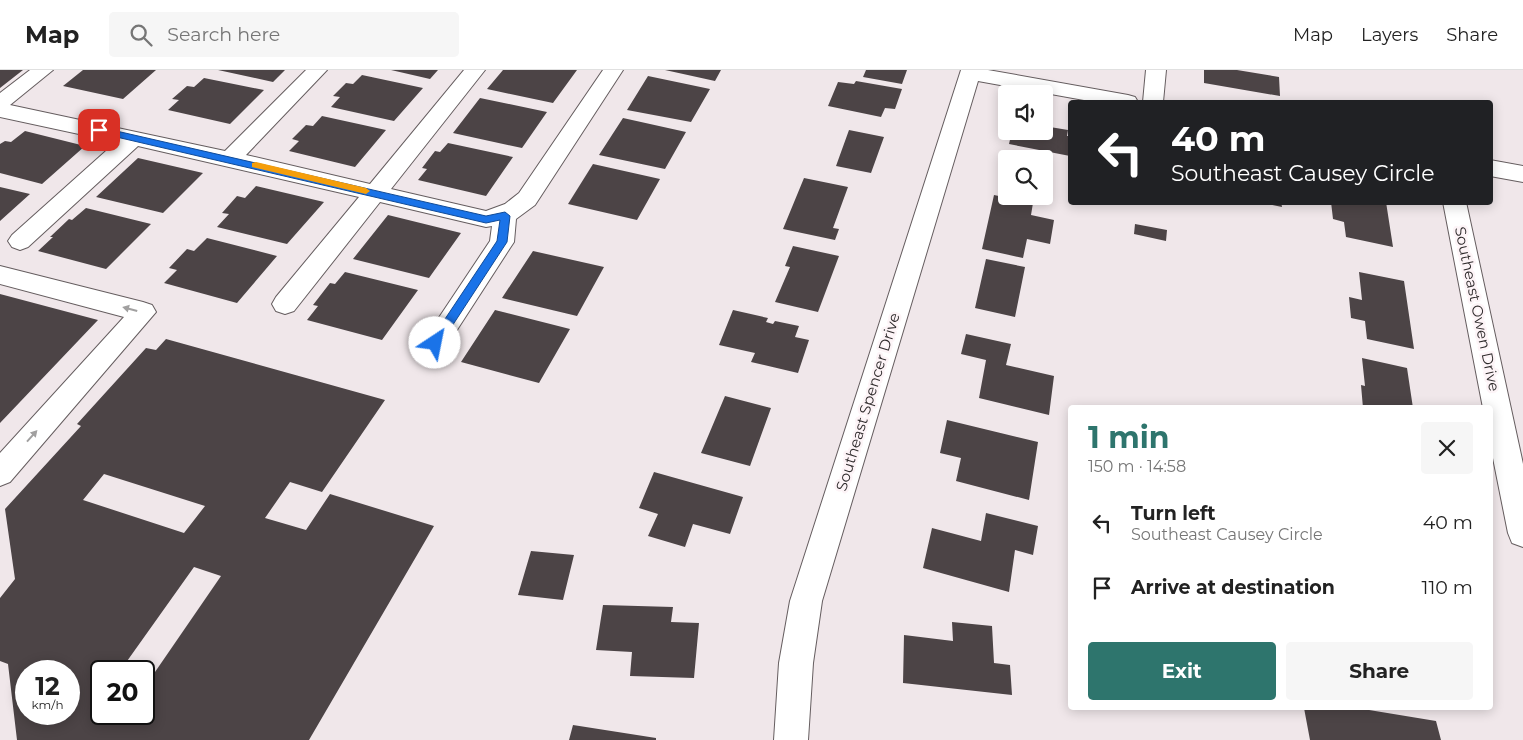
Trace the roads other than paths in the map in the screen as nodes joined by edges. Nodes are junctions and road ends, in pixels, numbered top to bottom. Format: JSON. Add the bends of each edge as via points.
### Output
{"nodes":[{"id":1,"x":43,"y":70,"type":"edge"},
{"id":2,"x":317,"y":70,"type":"edge"},
{"id":3,"x":475,"y":70,"type":"edge"},
{"id":4,"x":613,"y":70,"type":"edge"},
{"id":5,"x":1156,"y":70,"type":"edge"},
{"id":6,"x":970,"y":72,"type":"edge"},
{"id":7,"x":1117,"y":100,"type":"edge"},
{"id":8,"x":1153,"y":100,"type":"edge"},
{"id":9,"x":0,"y":103,"type":"edge"},
{"id":10,"x":0,"y":110,"type":"edge"},
{"id":11,"x":134,"y":138,"type":"junction"},
{"id":12,"x":230,"y":159,"type":"junction"},
{"id":13,"x":1493,"y":169,"type":"edge"},
{"id":14,"x":1523,"y":174,"type":"edge"},
{"id":15,"x":375,"y":193,"type":"junction"},
{"id":16,"x":1455,"y":205,"type":"edge"},
{"id":17,"x":505,"y":216,"type":"junction"},
{"id":18,"x":20,"y":241,"type":"dead end"},
{"id":19,"x":0,"y":275,"type":"edge"},
{"id":20,"x":285,"y":304,"type":"dead end"},
{"id":21,"x":435,"y":343,"type":"dead end"},
{"id":22,"x":0,"y":473,"type":"edge"},
{"id":23,"x":1523,"y":533,"type":"edge"},
{"id":24,"x":791,"y":740,"type":"edge"}],
"edges":[{"from":1,"to":9,"type":"street"},
{"from":2,"to":12,"type":"street"},
{"from":3,"to":15,"type":"street"},
{"from":4,"to":17,"type":"street","via":[[528,199]]},
{"from":5,"to":8,"type":"street"},
{"from":6,"to":7,"type":"street"},
{"from":6,"to":24,"type":"street","name":"Southeast Spencer Drive","via":[[806,601],[796,662]]},
{"from":10,"to":11,"type":"street"},
{"from":11,"to":12,"type":"street"},
{"from":11,"to":18,"type":"street"},
{"from":12,"to":15,"type":"street"},
{"from":13,"to":14,"type":"street"},
{"from":15,"to":17,"type":"street","via":[[486,219]]},
{"from":15,"to":20,"type":"street"},
{"from":16,"to":23,"type":"street","name":"Southeast Owen Drive"},
{"from":17,"to":21,"type":"street","via":[[502,242]]},
{"from":22,"to":19,"type":"street","one_way":true,"via":[[143,312]]}]}
